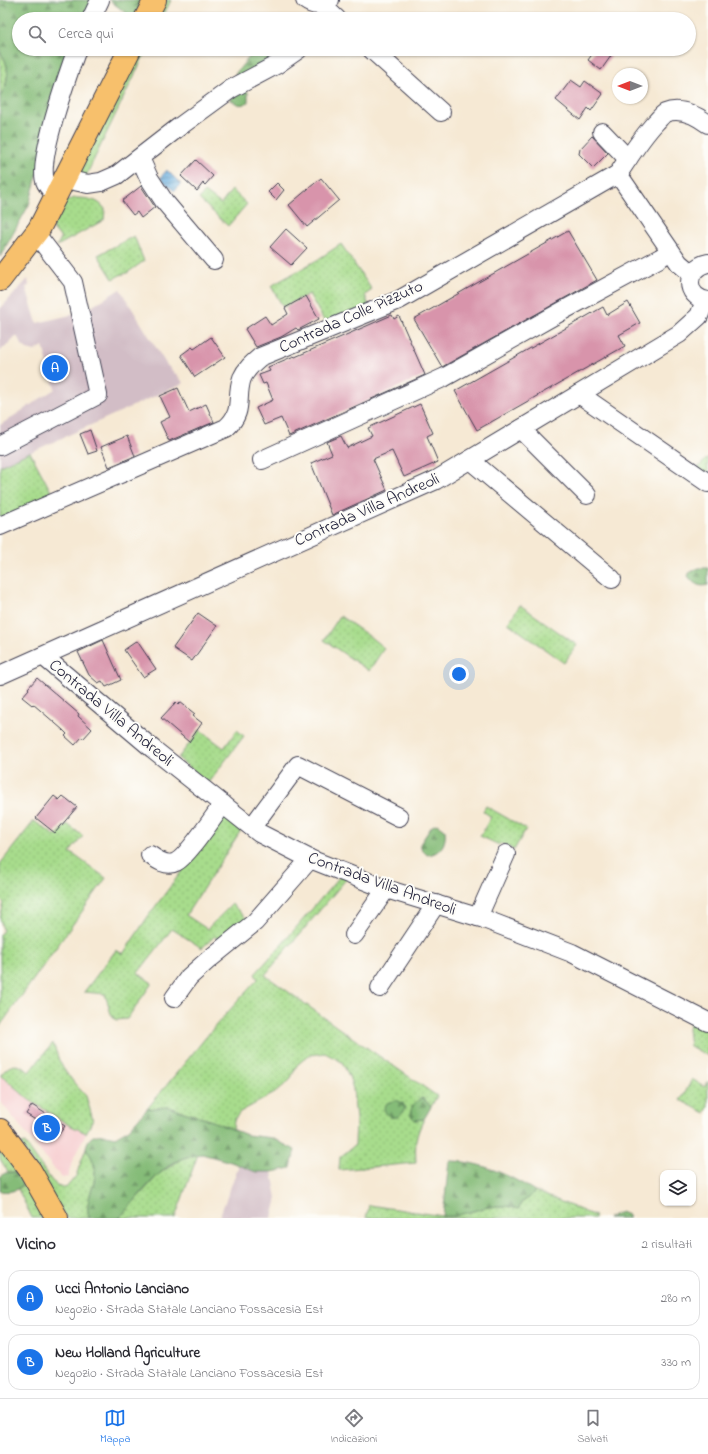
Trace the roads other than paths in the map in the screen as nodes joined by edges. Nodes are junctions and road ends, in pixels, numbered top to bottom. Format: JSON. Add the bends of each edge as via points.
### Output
{"nodes":[{"id":1,"x":100,"y":0,"type":"edge"},
{"id":2,"x":155,"y":0,"type":"edge"},
{"id":3,"x":319,"y":6,"type":"edge"},
{"id":4,"x":94,"y":12,"type":"edge"},
{"id":5,"x":149,"y":12,"type":"edge"},
{"id":6,"x":327,"y":12,"type":"edge"},
{"id":7,"x":75,"y":56,"type":"edge"},
{"id":8,"x":126,"y":56,"type":"edge"},
{"id":9,"x":289,"y":56,"type":"edge"},
{"id":10,"x":379,"y":56,"type":"edge"},
{"id":11,"x":441,"y":112,"type":"dead end"},
{"id":12,"x":708,"y":124,"type":"edge"},
{"id":13,"x":602,"y":132,"type":"dead end"},
{"id":14,"x":140,"y":158,"type":"junction"},
{"id":15,"x":628,"y":159,"type":"junction"},
{"id":16,"x":618,"y":174,"type":"junction"},
{"id":17,"x":61,"y":187,"type":"junction"},
{"id":18,"x":36,"y":234,"type":"junction"},
{"id":19,"x":670,"y":251,"type":"junction"},
{"id":20,"x":214,"y":260,"type":"dead end"},
{"id":21,"x":708,"y":263,"type":"edge"},
{"id":22,"x":692,"y":274,"type":"junction"},
{"id":23,"x":0,"y":280,"type":"edge"},
{"id":24,"x":707,"y":301,"type":"edge"},
{"id":25,"x":579,"y":394,"type":"junction"},
{"id":26,"x":521,"y":429,"type":"junction"},
{"id":27,"x":0,"y":446,"type":"edge"},
{"id":28,"x":262,"y":460,"type":"dead end"},
{"id":29,"x":470,"y":460,"type":"junction"},
{"id":30,"x":708,"y":483,"type":"edge"},
{"id":31,"x":587,"y":494,"type":"dead end"},
{"id":32,"x":0,"y":526,"type":"edge"},
{"id":33,"x":612,"y":579,"type":"dead end"},
{"id":34,"x":43,"y":656,"type":"junction"},
{"id":35,"x":0,"y":675,"type":"edge"},
{"id":36,"x":223,"y":804,"type":"junction"},
{"id":37,"x":399,"y":817,"type":"dead end"},
{"id":38,"x":252,"y":827,"type":"junction"},
{"id":39,"x":506,"y":854,"type":"dead end"},
{"id":40,"x":150,"y":855,"type":"dead end"},
{"id":41,"x":310,"y":859,"type":"junction"},
{"id":42,"x":386,"y":888,"type":"junction"},
{"id":43,"x":436,"y":904,"type":"junction"},
{"id":44,"x":478,"y":917,"type":"junction"},
{"id":45,"x":354,"y":935,"type":"dead end"},
{"id":46,"x":380,"y":988,"type":"dead end"},
{"id":47,"x":174,"y":998,"type":"dead end"},
{"id":48,"x":708,"y":1022,"type":"edge"},
{"id":49,"x":0,"y":1130,"type":"edge"},
{"id":50,"x":57,"y":1218,"type":"edge"}],
"edges":[{"from":1,"to":4,"type":"street"},
{"from":2,"to":5,"type":"main road"},
{"from":3,"to":6,"type":"street"},
{"from":7,"to":17,"type":"street","via":[[45,157],[45,181],[50,189]]},
{"from":8,"to":17,"type":"main road"},
{"from":9,"to":14,"type":"street","via":[[231,90]]},
{"from":10,"to":11,"type":"street"},
{"from":12,"to":15,"type":"street","via":[[691,113],[674,111],[664,114],[642,137]]},
{"from":13,"to":15,"type":"street"},
{"from":14,"to":17,"type":"street","via":[[117,175],[101,182]]},
{"from":14,"to":20,"type":"street","via":[[164,201]]},
{"from":15,"to":16,"type":"street"},
{"from":16,"to":19,"type":"street"},
{"from":16,"to":32,"type":"street","name":"Contrada Colle Pizzuto","via":[[398,300],[260,357],[247,369],[242,378],[239,408],[233,422],[226,428]]},
{"from":17,"to":18,"type":"main road"},
{"from":18,"to":23,"type":"main road"},
{"from":18,"to":27,"type":"street","via":[[73,282],[98,395]]},
{"from":19,"to":22,"type":"street"},
{"from":19,"to":28,"type":"street","via":[[445,377]]},
{"from":21,"to":22,"type":"street","via":[[697,267]]},
{"from":22,"to":24,"type":"street","via":[[691,288],[698,298]]},
{"from":24,"to":25,"type":"street","name":"Contrada Villa Andreoli","via":[[699,316],[679,334]]},
{"from":25,"to":26,"type":"street","name":"Contrada Villa Andreoli"},
{"from":25,"to":30,"type":"street"},
{"from":26,"to":29,"type":"street","name":"Contrada Villa Andreoli"},
{"from":26,"to":31,"type":"street"},
{"from":29,"to":33,"type":"street"},
{"from":29,"to":34,"type":"street","name":"Contrada Villa Andreoli","via":[[436,480]]},
{"from":34,"to":35,"type":"street"},
{"from":34,"to":36,"type":"street","name":"Contrada Villa Andreoli"},
{"from":36,"to":38,"type":"street","name":"Contrada Villa Andreoli"},
{"from":36,"to":40,"type":"street","via":[[176,862],[163,863]]},
{"from":37,"to":38,"type":"street","via":[[298,765]]},
{"from":38,"to":41,"type":"street","name":"Contrada Villa Andreoli"},
{"from":39,"to":44,"type":"street"},
{"from":41,"to":42,"type":"street","name":"Contrada Villa Andreoli"},
{"from":41,"to":47,"type":"street","via":[[255,922],[189,977]]},
{"from":42,"to":43,"type":"street","name":"Contrada Villa Andreoli"},
{"from":42,"to":45,"type":"street"},
{"from":43,"to":44,"type":"street","name":"Contrada Villa Andreoli"},
{"from":43,"to":46,"type":"street"},
{"from":44,"to":48,"type":"street","name":"Contrada Villa Andreoli","via":[[572,953]]},
{"from":49,"to":50,"type":"main road","via":[[30,1170]]}]}
